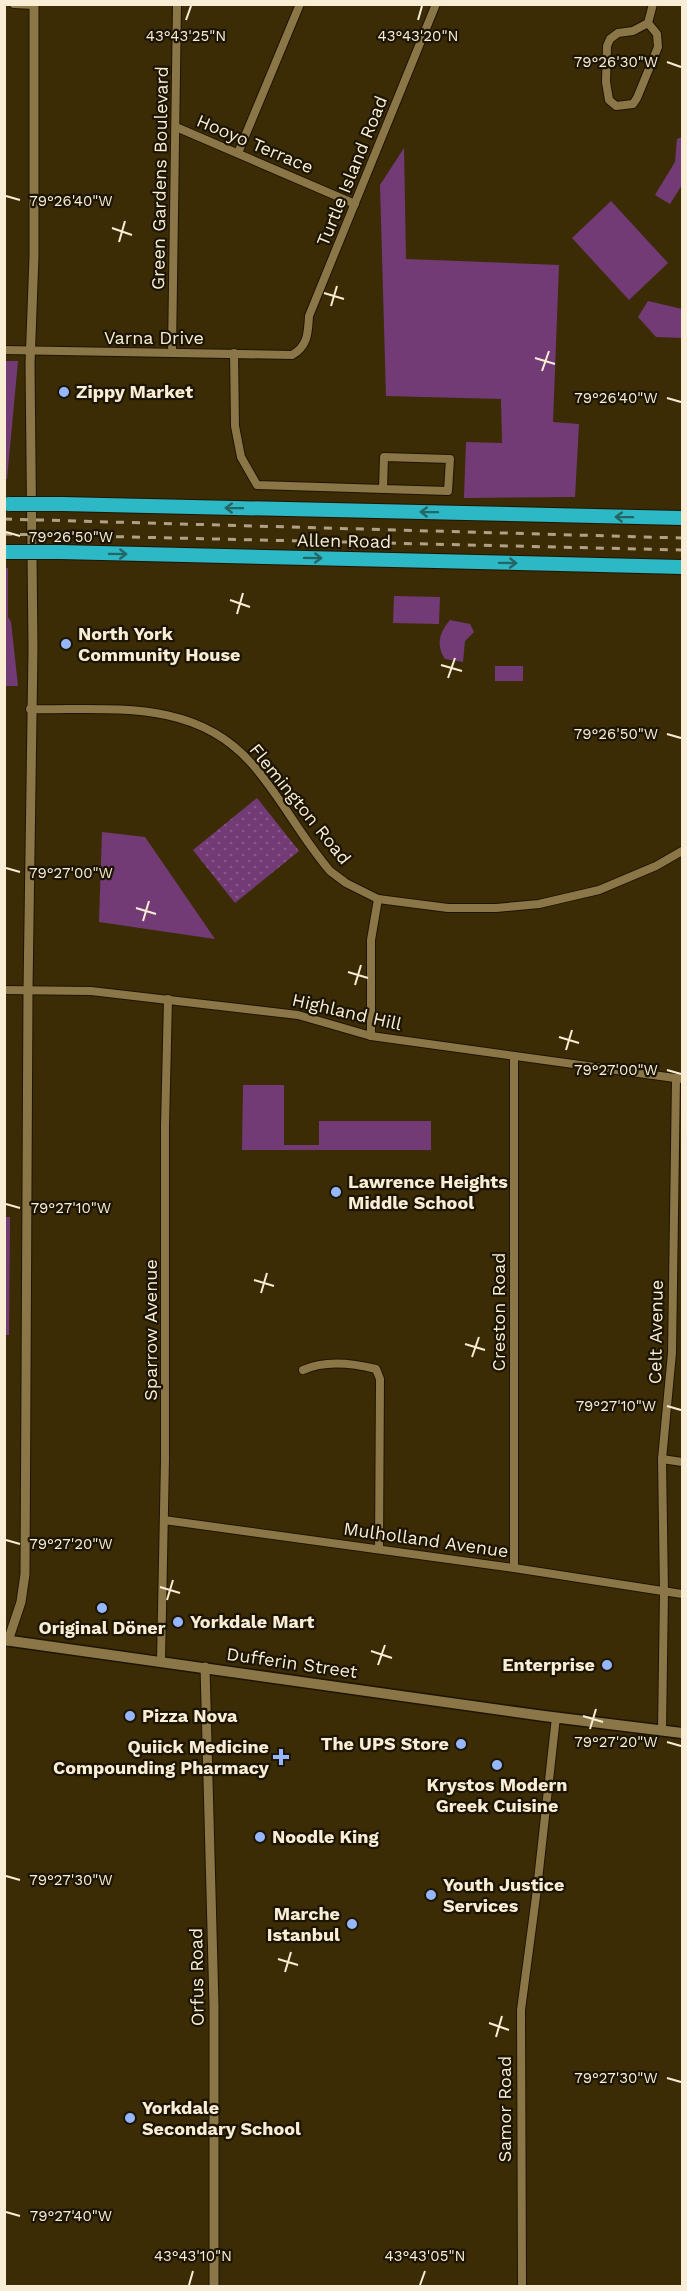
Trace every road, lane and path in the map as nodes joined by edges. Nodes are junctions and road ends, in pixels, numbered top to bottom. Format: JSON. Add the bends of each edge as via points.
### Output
{"nodes":[{"id":1,"x":14,"y":4,"type":"edge"},
{"id":2,"x":177,"y":4,"type":"edge"},
{"id":3,"x":300,"y":4,"type":"edge"},
{"id":4,"x":436,"y":4,"type":"edge"},
{"id":5,"x":653,"y":4,"type":"edge"},
{"id":6,"x":34,"y":5,"type":"edge"},
{"id":7,"x":648,"y":23,"type":"junction"},
{"id":8,"x":176,"y":127,"type":"junction"},
{"id":9,"x":238,"y":153,"type":"junction"},
{"id":10,"x":355,"y":204,"type":"junction"},
{"id":11,"x":4,"y":350,"type":"edge"},
{"id":12,"x":302,"y":350,"type":"joint"},
{"id":13,"x":30,"y":351,"type":"junction"},
{"id":14,"x":172,"y":352,"type":"junction"},
{"id":15,"x":234,"y":353,"type":"junction"},
{"id":16,"x":383,"y":489,"type":"junction"},
{"id":17,"x":6,"y":503,"type":"edge"},
{"id":18,"x":682,"y":518,"type":"edge"},
{"id":19,"x":4,"y":552,"type":"edge"},
{"id":20,"x":682,"y":567,"type":"edge"},
{"id":21,"x":30,"y":709,"type":"junction"},
{"id":22,"x":681,"y":855,"type":"edge"},
{"id":23,"x":378,"y":899,"type":"junction"},
{"id":24,"x":4,"y":990,"type":"edge"},
{"id":25,"x":28,"y":990,"type":"junction"},
{"id":26,"x":168,"y":999,"type":"junction"},
{"id":27,"x":371,"y":1036,"type":"junction"},
{"id":28,"x":514,"y":1056,"type":"junction"},
{"id":29,"x":679,"y":1079,"type":"edge"},
{"id":30,"x":673,"y":1268,"type":"junction"},
{"id":31,"x":682,"y":1269,"type":"edge"},
{"id":32,"x":303,"y":1370,"type":"dead end"},
{"id":33,"x":662,"y":1459,"type":"junction"},
{"id":34,"x":682,"y":1462,"type":"edge"},
{"id":35,"x":164,"y":1520,"type":"junction"},
{"id":36,"x":379,"y":1549,"type":"junction"},
{"id":37,"x":514,"y":1568,"type":"junction"},
{"id":38,"x":664,"y":1592,"type":"junction"},
{"id":39,"x":682,"y":1594,"type":"edge"},
{"id":40,"x":6,"y":1642,"type":"edge"},
{"id":41,"x":160,"y":1660,"type":"junction"},
{"id":42,"x":205,"y":1667,"type":"junction"},
{"id":43,"x":556,"y":1717,"type":"junction"},
{"id":44,"x":662,"y":1730,"type":"junction"},
{"id":45,"x":682,"y":1733,"type":"edge"},
{"id":46,"x":214,"y":2286,"type":"edge"},
{"id":47,"x":522,"y":2286,"type":"edge"}],
"edges":[{"from":1,"to":6,"type":"street"},
{"from":2,"to":8,"type":"street","name":"Green Gardens Boulevard"},
{"from":3,"to":9,"type":"street"},
{"from":4,"to":10,"type":"street","name":"Turtle Island Road"},
{"from":5,"to":7,"type":"street"},
{"from":6,"to":13,"type":"street"},
{"from":7,"to":7,"type":"street","via":[[618,33],[607,46],[606,82],[609,100],[616,106],[633,104],[658,46],[657,34]]},
{"from":8,"to":9,"type":"street","name":"Hooyo Terrace"},
{"from":8,"to":14,"type":"street","name":"Green Gardens Boulevard"},
{"from":9,"to":10,"type":"street","name":"Hooyo Terrace"},
{"from":10,"to":12,"type":"street","name":"Turtle Island Road","via":[[309,316]]},
{"from":11,"to":13,"type":"street","name":"Varna Drive"},
{"from":12,"to":15,"type":"street","name":"Varna Drive","via":[[292,356]]},
{"from":13,"to":14,"type":"street","name":"Varna Drive"},
{"from":13,"to":21,"type":"street"},
{"from":14,"to":15,"type":"street","name":"Varna Drive"},
{"from":15,"to":16,"type":"street","via":[[235,426],[241,457],[257,485]]},
{"from":16,"to":16,"type":"street","via":[[448,491],[450,459],[384,457]]},
{"from":18,"to":17,"type":"highway","name":"Allen Road","one_way":true,"bridge":true},
{"from":19,"to":20,"type":"highway","name":"Allen Road","one_way":true,"bridge":true},
{"from":21,"to":23,"type":"street","name":"Flemington Road","via":[[152,711],[175,715],[219,735],[253,764],[330,871]]},
{"from":21,"to":25,"type":"street"},
{"from":22,"to":23,"type":"street","name":"Flemington Road","via":[[599,890],[539,904],[458,908]]},
{"from":23,"to":27,"type":"street","via":[[371,940]]},
{"from":24,"to":25,"type":"street","name":"Highland Hill"},
{"from":25,"to":26,"type":"street","name":"Highland Hill","via":[[91,991]]},
{"from":25,"to":40,"type":"street","via":[[25,1574],[21,1602]]},
{"from":26,"to":27,"type":"street","name":"Highland Hill","via":[[298,1015]]},
{"from":26,"to":35,"type":"street","name":"Sparrow Avenue"},
{"from":27,"to":28,"type":"street","name":"Highland Hill"},
{"from":28,"to":29,"type":"street","name":"Highland Hill"},
{"from":28,"to":37,"type":"street","name":"Creston Road"},
{"from":29,"to":30,"type":"street","name":"Celt Avenue"},
{"from":30,"to":31,"type":"street"},
{"from":30,"to":33,"type":"street","name":"Celt Avenue","via":[[670,1383]]},
{"from":32,"to":36,"type":"street","via":[[317,1364],[358,1364],[376,1369],[380,1379]]},
{"from":33,"to":34,"type":"street"},
{"from":33,"to":38,"type":"street","name":"Celt Avenue"},
{"from":35,"to":36,"type":"street","name":"Mulholland Avenue"},
{"from":35,"to":41,"type":"street","name":"Sparrow Avenue"},
{"from":36,"to":37,"type":"street","name":"Mulholland Avenue"},
{"from":37,"to":38,"type":"street","name":"Mulholland Avenue"},
{"from":38,"to":39,"type":"street","name":"Mulholland Avenue"},
{"from":38,"to":44,"type":"street","name":"Celt Avenue"},
{"from":40,"to":41,"type":"main road","name":"Dufferin Street"},
{"from":41,"to":42,"type":"main road","name":"Dufferin Street"},
{"from":42,"to":43,"type":"main road","name":"Dufferin Street"},
{"from":42,"to":46,"type":"street","name":"Orfus Road","via":[[214,2005]]},
{"from":43,"to":44,"type":"main road","name":"Dufferin Street"},
{"from":43,"to":47,"type":"street","name":"Samor Road","via":[[521,2010]]},
{"from":44,"to":45,"type":"main road","name":"Dufferin Street"}]}
